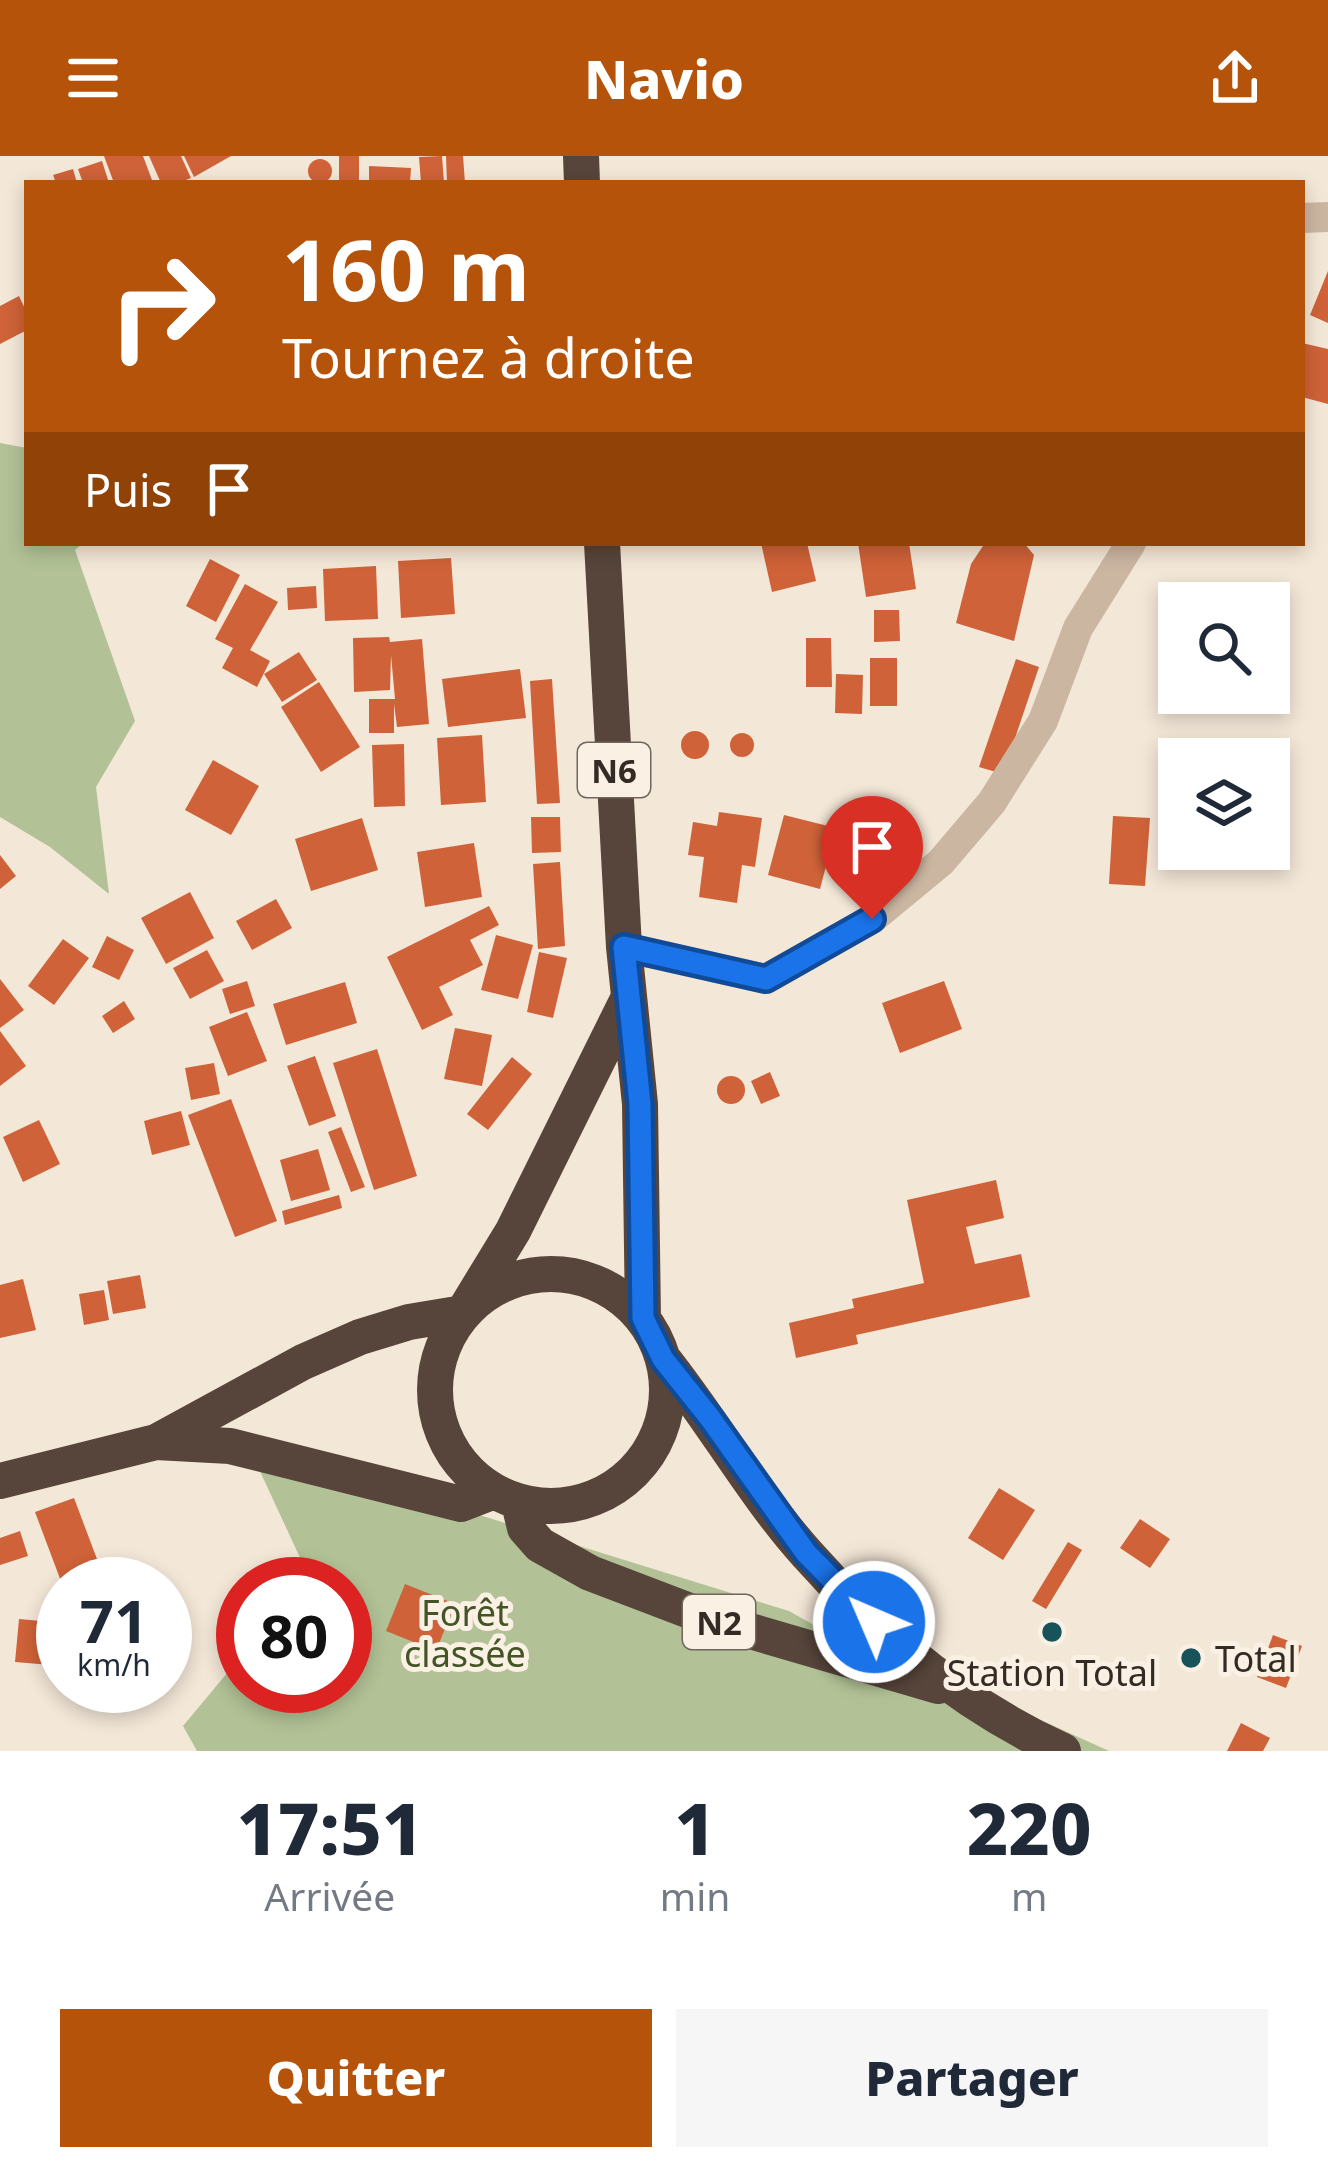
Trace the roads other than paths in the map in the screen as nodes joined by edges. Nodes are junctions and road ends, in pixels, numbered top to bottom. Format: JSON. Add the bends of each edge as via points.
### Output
{"nodes":[{"id":1,"x":602,"y":546,"type":"edge"},
{"id":2,"x":1129,"y":546,"type":"edge"},
{"id":3,"x":624,"y":947,"type":"junction"},
{"id":4,"x":629,"y":997,"type":"junction"},
{"id":5,"x":464,"y":1313,"type":"junction"},
{"id":6,"x":643,"y":1318,"type":"junction"},
{"id":7,"x":663,"y":1359,"type":"junction"},
{"id":8,"x":156,"y":1442,"type":"junction"},
{"id":9,"x":0,"y":1481,"type":"edge"},
{"id":10,"x":506,"y":1498,"type":"junction"},
{"id":11,"x":953,"y":1690,"type":"junction"},
{"id":12,"x":1063,"y":1751,"type":"edge"}],
"edges":[{"from":1,"to":3,"type":"highway","number":"N6"},
{"from":2,"to":3,"type":"street","via":[[1078,628],[1043,721],[992,802],[941,862],[872,919],[766,979]]},
{"from":3,"to":4,"type":"highway","number":"N6"},
{"from":4,"to":5,"type":"highway"},
{"from":4,"to":6,"type":"highway","number":"N6","via":[[640,1104]]},
{"from":5,"to":6,"type":"highway","via":[[521,1277],[555,1274],[619,1295]]},
{"from":5,"to":8,"type":"highway","via":[[360,1337]]},
{"from":5,"to":10,"type":"highway","via":[[445,1342],[435,1410],[465,1471]]},
{"from":6,"to":7,"type":"highway"},
{"from":7,"to":10,"type":"highway","via":[[661,1429],[619,1485],[554,1508]]},
{"from":7,"to":11,"type":"highway","number":"N2","via":[[806,1553]]},
{"from":8,"to":9,"type":"highway"},
{"from":8,"to":10,"type":"highway","via":[[230,1446],[448,1502]]},
{"from":10,"to":11,"type":"highway","number":"N2","via":[[540,1545],[590,1573],[716,1622]]},
{"from":11,"to":12,"type":"highway","number":"N2"}]}
